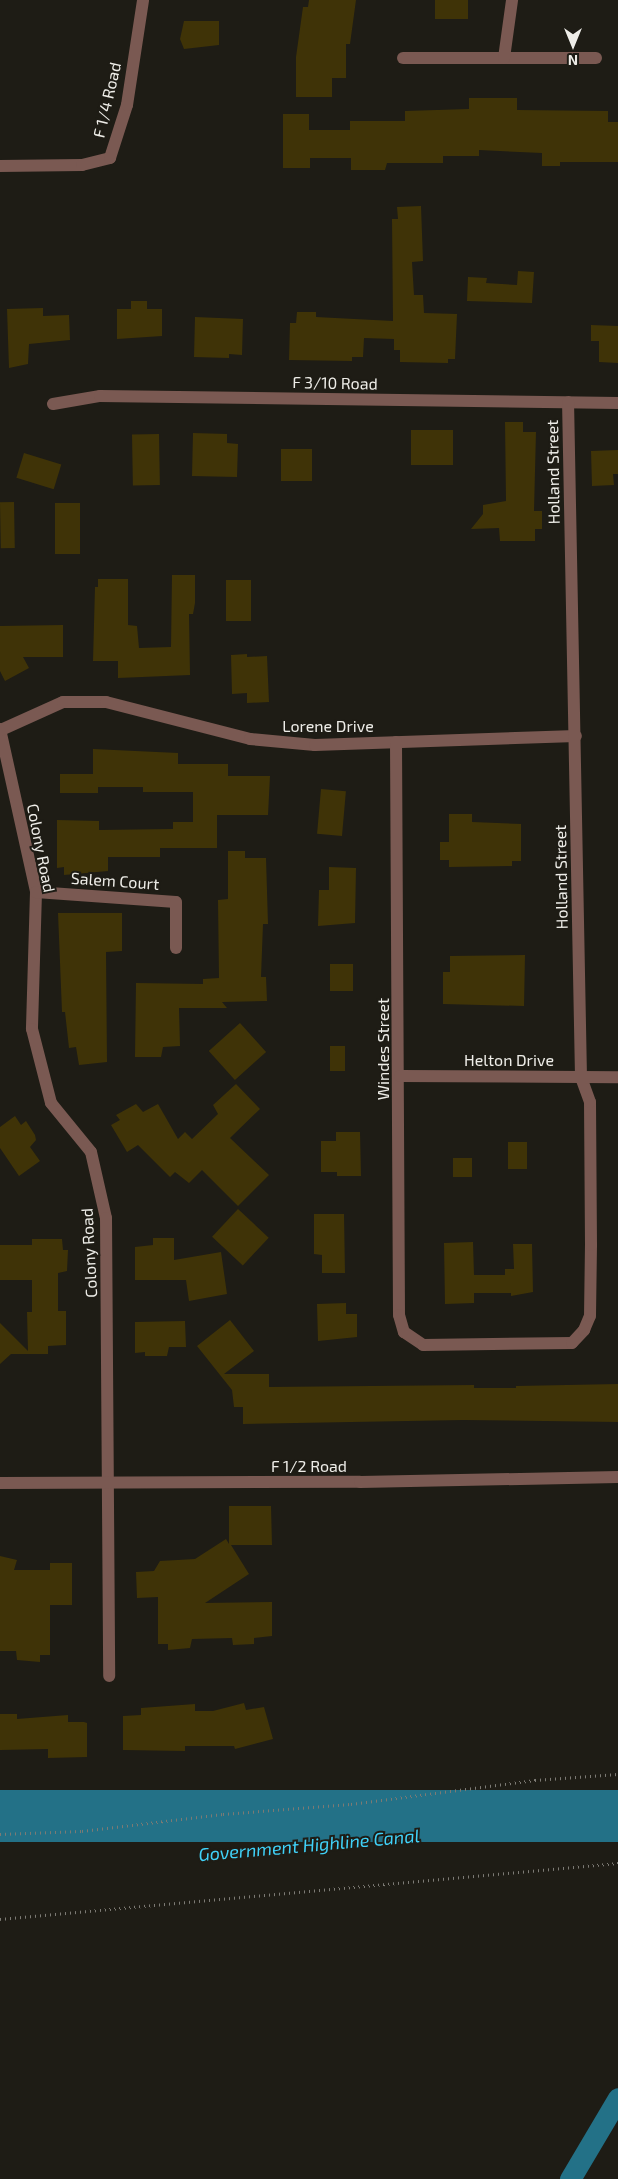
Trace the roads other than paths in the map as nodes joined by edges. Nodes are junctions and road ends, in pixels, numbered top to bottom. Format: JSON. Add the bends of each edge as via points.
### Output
{"nodes":[{"id":1,"x":143,"y":0,"type":"edge"},
{"id":2,"x":512,"y":0,"type":"edge"},
{"id":3,"x":403,"y":58,"type":"dead end"},
{"id":4,"x":504,"y":58,"type":"junction"},
{"id":5,"x":596,"y":58,"type":"dead end"},
{"id":6,"x":0,"y":166,"type":"edge"},
{"id":7,"x":568,"y":402,"type":"junction"},
{"id":8,"x":618,"y":403,"type":"edge"},
{"id":9,"x":53,"y":404,"type":"dead end"},
{"id":10,"x":0,"y":730,"type":"edge"},
{"id":11,"x":576,"y":736,"type":"junction"},
{"id":12,"x":396,"y":742,"type":"junction"},
{"id":13,"x":36,"y":892,"type":"junction"},
{"id":14,"x":176,"y":948,"type":"dead end"},
{"id":15,"x":400,"y":1076,"type":"junction"},
{"id":16,"x":581,"y":1076,"type":"junction"},
{"id":17,"x":618,"y":1077,"type":"edge"},
{"id":18,"x":572,"y":1343,"type":"joint"},
{"id":19,"x":618,"y":1477,"type":"edge"},
{"id":20,"x":0,"y":1483,"type":"edge"},
{"id":21,"x":109,"y":1483,"type":"junction"},
{"id":22,"x":109,"y":1676,"type":"dead end"}],
"edges":[{"from":1,"to":6,"type":"street","name":"F 1/4 Road","via":[[126,105],[110,158],[82,166]]},
{"from":2,"to":4,"type":"street"},
{"from":3,"to":4,"type":"street"},
{"from":4,"to":5,"type":"street"},
{"from":7,"to":8,"type":"street","name":"F 3/10 Road"},
{"from":7,"to":9,"type":"street","name":"F 3/10 Road","via":[[100,396]]},
{"from":7,"to":11,"type":"street","name":"Holland Street"},
{"from":10,"to":12,"type":"street","name":"Lorene Drive","via":[[63,702],[106,702],[250,739],[315,745]]},
{"from":10,"to":13,"type":"street","name":"Colony Road"},
{"from":11,"to":12,"type":"street","name":"Lorene Drive"},
{"from":11,"to":16,"type":"street","name":"Holland Street"},
{"from":12,"to":15,"type":"street","name":"Windes Street"},
{"from":13,"to":14,"type":"street","name":"Salem Court","via":[[176,902]]},
{"from":13,"to":21,"type":"street","name":"Colony Road","via":[[32,1028],[51,1103],[91,1152],[106,1218]]},
{"from":15,"to":16,"type":"street","name":"Helton Drive"},
{"from":15,"to":18,"type":"street","name":"Windes Street","via":[[399,1315],[404,1332],[423,1345]]},
{"from":16,"to":17,"type":"street","name":"Helton Drive"},
{"from":16,"to":18,"type":"street","name":"Holland Street","via":[[590,1102],[590,1316],[584,1330]]},
{"from":19,"to":21,"type":"street","name":"F 1/2 Road"},
{"from":20,"to":21,"type":"street","name":"F 1/2 Road"},
{"from":21,"to":22,"type":"street","name":"Colony Road","via":[[106,1565]]}]}
